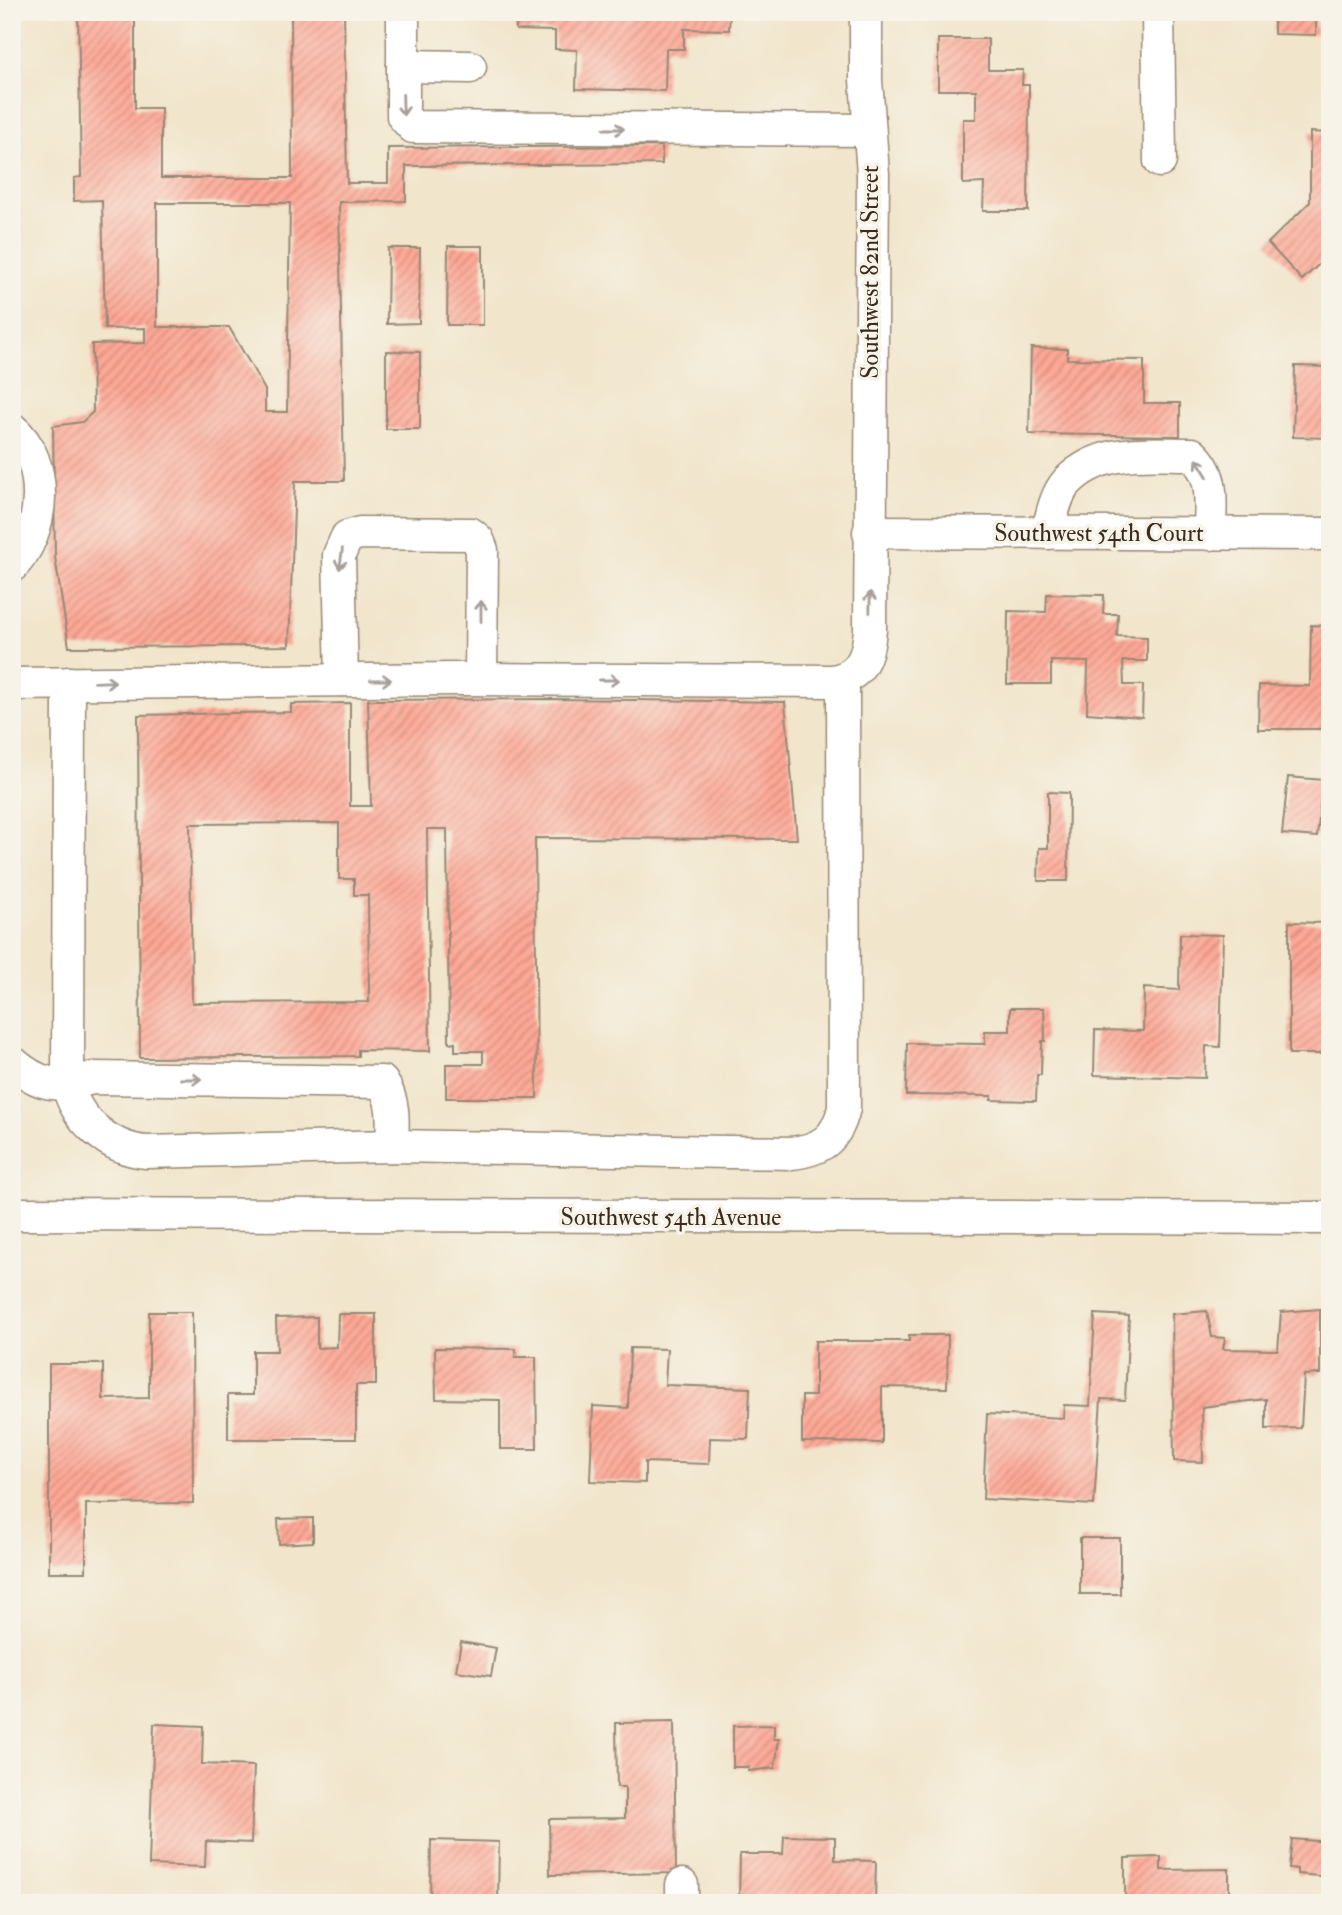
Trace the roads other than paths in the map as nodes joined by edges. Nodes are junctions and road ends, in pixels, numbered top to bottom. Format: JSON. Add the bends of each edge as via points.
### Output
{"nodes":[{"id":1,"x":402,"y":12,"type":"edge"},
{"id":2,"x":866,"y":12,"type":"edge"},
{"id":3,"x":1158,"y":12,"type":"edge"},
{"id":4,"x":403,"y":66,"type":"junction"},
{"id":5,"x":470,"y":67,"type":"dead end"},
{"id":6,"x":869,"y":130,"type":"junction"},
{"id":7,"x":1160,"y":161,"type":"dead end"},
{"id":8,"x":12,"y":429,"type":"edge"},
{"id":9,"x":869,"y":532,"type":"junction"},
{"id":10,"x":1047,"y":533,"type":"junction"},
{"id":11,"x":1210,"y":534,"type":"junction"},
{"id":12,"x":1330,"y":534,"type":"edge"},
{"id":13,"x":12,"y":566,"type":"edge"},
{"id":14,"x":481,"y":679,"type":"junction"},
{"id":15,"x":342,"y":680,"type":"junction"},
{"id":16,"x":843,"y":680,"type":"junction"},
{"id":17,"x":69,"y":683,"type":"junction"},
{"id":18,"x":12,"y":684,"type":"edge"},
{"id":19,"x":12,"y":1062,"type":"edge"},
{"id":20,"x":68,"y":1084,"type":"junction"},
{"id":21,"x":392,"y":1146,"type":"junction"},
{"id":22,"x":12,"y":1214,"type":"edge"},
{"id":23,"x":1330,"y":1218,"type":"edge"}],
"edges":[{"from":1,"to":4,"type":"street"},
{"from":2,"to":6,"type":"street","name":"Southwest 82nd Street"},
{"from":3,"to":7,"type":"street"},
{"from":4,"to":5,"type":"street"},
{"from":4,"to":6,"type":"street","one_way":true,"via":[[403,116],[414,127]]},
{"from":6,"to":9,"type":"street","name":"Southwest 82nd Street","via":[[873,174]]},
{"from":8,"to":13,"type":"street","via":[[33,454],[38,489],[36,522],[24,554]]},
{"from":9,"to":10,"type":"street","name":"Southwest 54th Court"},
{"from":16,"to":9,"type":"street","name":"Southwest 82nd Street","one_way":true,"via":[[859,668],[869,646]]},
{"from":10,"to":11,"type":"street","name":"Southwest 54th Court"},
{"from":11,"to":10,"type":"street","one_way":true,"via":[[1210,481],[1204,465],[1192,454],[1119,454],[1097,460],[1066,483]]},
{"from":11,"to":12,"type":"street","name":"Southwest 54th Court"},
{"from":15,"to":14,"type":"street","one_way":true},
{"from":14,"to":15,"type":"street","one_way":true,"via":[[482,550],[478,540],[471,534],[360,533],[347,537],[340,555]]},
{"from":14,"to":16,"type":"street","one_way":true},
{"from":17,"to":15,"type":"street","one_way":true},
{"from":16,"to":21,"type":"street","via":[[844,1108],[832,1138],[820,1147],[791,1153]]},
{"from":17,"to":18,"type":"street"},
{"from":17,"to":20,"type":"street"},
{"from":19,"to":20,"type":"street","via":[[41,1083]]},
{"from":20,"to":21,"type":"street","via":[[84,1120],[116,1144],[135,1151]]},
{"from":20,"to":21,"type":"street","one_way":true,"via":[[93,1079],[382,1082],[393,1112]]},
{"from":22,"to":23,"type":"street","name":"Southwest 54th Avenue"}]}
